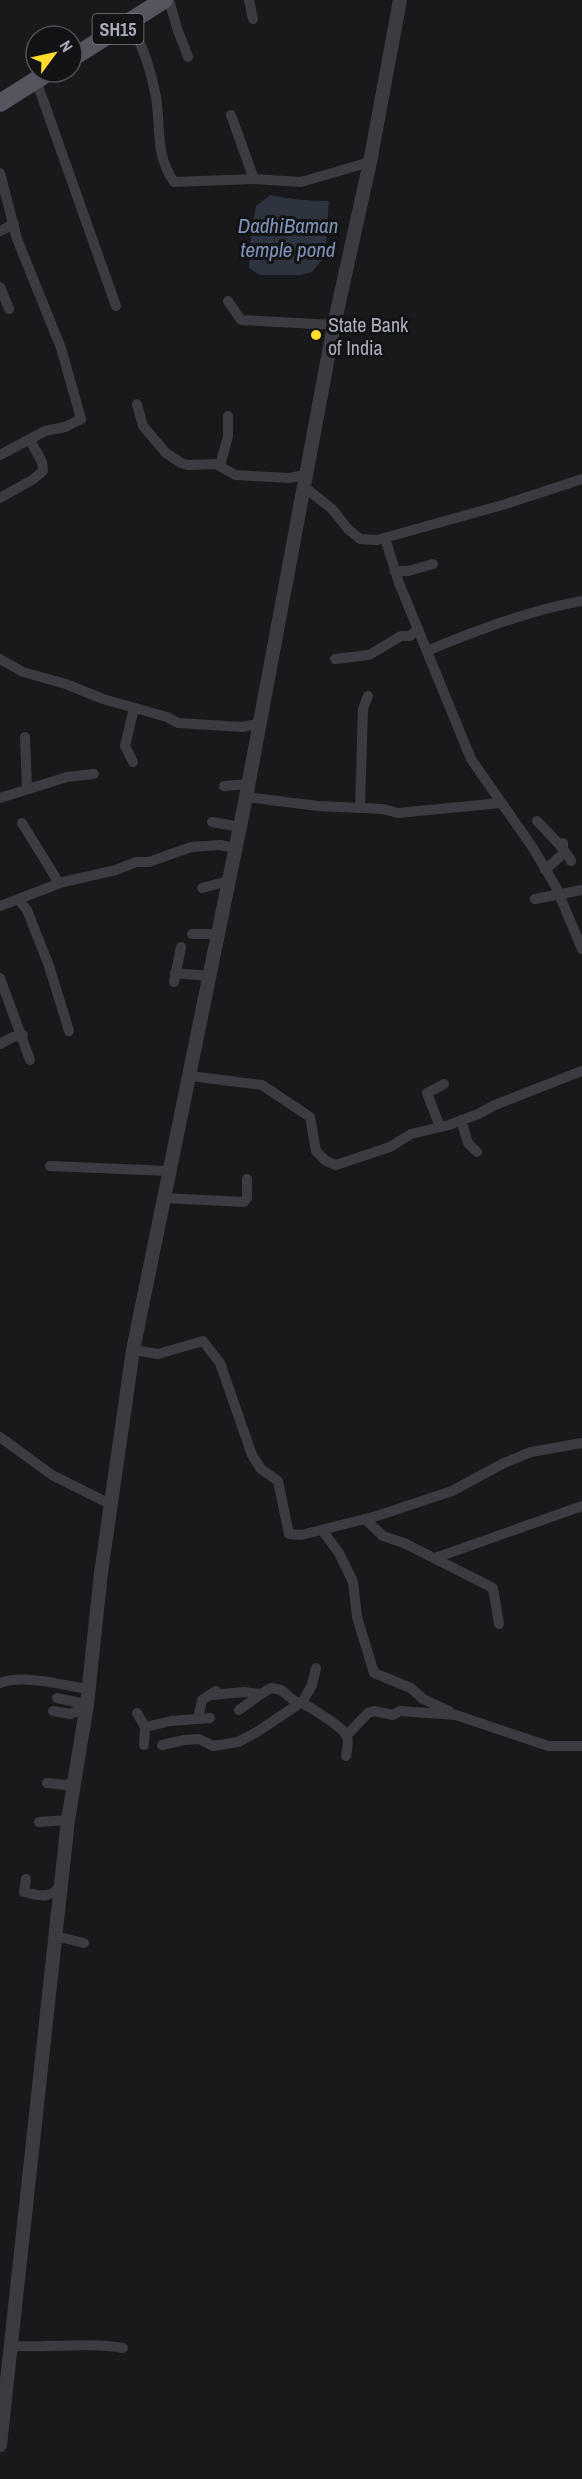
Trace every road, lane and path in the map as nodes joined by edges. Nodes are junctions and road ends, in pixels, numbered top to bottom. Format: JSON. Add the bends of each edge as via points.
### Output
{"nodes":[{"id":1,"x":164,"y":0,"type":"edge"},
{"id":2,"x":169,"y":0,"type":"edge"},
{"id":3,"x":249,"y":0,"type":"edge"},
{"id":4,"x":400,"y":0,"type":"edge"},
{"id":5,"x":253,"y":19,"type":"dead end"},
{"id":6,"x":130,"y":22,"type":"junction"},
{"id":7,"x":84,"y":51,"type":"edge"},
{"id":8,"x":188,"y":57,"type":"dead end"},
{"id":9,"x":30,"y":84,"type":"edge"},
{"id":10,"x":45,"y":84,"type":"edge"},
{"id":11,"x":0,"y":103,"type":"edge"},
{"id":12,"x":231,"y":115,"type":"dead end"},
{"id":13,"x":370,"y":162,"type":"junction"},
{"id":14,"x":0,"y":173,"type":"edge"},
{"id":15,"x":254,"y":179,"type":"junction"},
{"id":16,"x":14,"y":224,"type":"junction"},
{"id":17,"x":0,"y":231,"type":"edge"},
{"id":18,"x":0,"y":287,"type":"edge"},
{"id":19,"x":228,"y":301,"type":"dead end"},
{"id":20,"x":116,"y":306,"type":"dead end"},
{"id":21,"x":9,"y":309,"type":"dead end"},
{"id":22,"x":334,"y":325,"type":"junction"},
{"id":23,"x":137,"y":404,"type":"dead end"},
{"id":24,"x":228,"y":416,"type":"dead end"},
{"id":25,"x":30,"y":440,"type":"junction"},
{"id":26,"x":0,"y":454,"type":"edge"},
{"id":27,"x":220,"y":466,"type":"junction"},
{"id":28,"x":582,"y":479,"type":"edge"},
{"id":29,"x":304,"y":481,"type":"junction"},
{"id":30,"x":0,"y":498,"type":"edge"},
{"id":31,"x":386,"y":538,"type":"junction"},
{"id":32,"x":433,"y":564,"type":"dead end"},
{"id":33,"x":395,"y":571,"type":"junction"},
{"id":34,"x":582,"y":601,"type":"edge"},
{"id":35,"x":418,"y":629,"type":"junction"},
{"id":36,"x":427,"y":651,"type":"junction"},
{"id":37,"x":0,"y":659,"type":"edge"},
{"id":38,"x":334,"y":659,"type":"dead end"},
{"id":39,"x":368,"y":696,"type":"dead end"},
{"id":40,"x":134,"y":708,"type":"junction"},
{"id":41,"x":261,"y":723,"type":"junction"},
{"id":42,"x":24,"y":737,"type":"dead end"},
{"id":43,"x":133,"y":762,"type":"dead end"},
{"id":44,"x":94,"y":774,"type":"dead end"},
{"id":45,"x":224,"y":786,"type":"dead end"},
{"id":46,"x":27,"y":789,"type":"junction"},
{"id":47,"x":247,"y":791,"type":"junction"},
{"id":48,"x":0,"y":798,"type":"edge"},
{"id":49,"x":501,"y":803,"type":"junction"},
{"id":50,"x":360,"y":807,"type":"junction"},
{"id":51,"x":537,"y":821,"type":"dead end"},
{"id":52,"x":22,"y":822,"type":"dead end"},
{"id":53,"x":212,"y":822,"type":"dead end"},
{"id":54,"x":240,"y":827,"type":"junction"},
{"id":55,"x":563,"y":844,"type":"junction"},
{"id":56,"x":235,"y":848,"type":"junction"},
{"id":57,"x":571,"y":861,"type":"dead end"},
{"id":58,"x":545,"y":870,"type":"junction"},
{"id":59,"x":228,"y":881,"type":"junction"},
{"id":60,"x":59,"y":883,"type":"junction"},
{"id":61,"x":202,"y":888,"type":"dead end"},
{"id":62,"x":582,"y":890,"type":"edge"},
{"id":63,"x":559,"y":894,"type":"junction"},
{"id":64,"x":535,"y":899,"type":"dead end"},
{"id":65,"x":19,"y":900,"type":"junction"},
{"id":66,"x":2,"y":903,"type":"edge"},
{"id":67,"x":192,"y":934,"type":"dead end"},
{"id":68,"x":216,"y":934,"type":"junction"},
{"id":69,"x":181,"y":946,"type":"dead end"},
{"id":70,"x":582,"y":949,"type":"edge"},
{"id":71,"x":209,"y":976,"type":"junction"},
{"id":72,"x":0,"y":978,"type":"edge"},
{"id":73,"x":69,"y":1031,"type":"dead end"},
{"id":74,"x":23,"y":1035,"type":"junction"},
{"id":75,"x":0,"y":1044,"type":"edge"},
{"id":76,"x":30,"y":1060,"type":"dead end"},
{"id":77,"x":582,"y":1071,"type":"edge"},
{"id":78,"x":190,"y":1077,"type":"junction"},
{"id":79,"x":444,"y":1084,"type":"dead end"},
{"id":80,"x":461,"y":1120,"type":"junction"},
{"id":81,"x":440,"y":1127,"type":"junction"},
{"id":82,"x":477,"y":1152,"type":"dead end"},
{"id":83,"x":50,"y":1166,"type":"dead end"},
{"id":84,"x":169,"y":1171,"type":"junction"},
{"id":85,"x":247,"y":1179,"type":"dead end"},
{"id":86,"x":164,"y":1198,"type":"junction"},
{"id":87,"x":133,"y":1350,"type":"junction"},
{"id":88,"x":0,"y":1437,"type":"edge"},
{"id":89,"x":582,"y":1443,"type":"edge"},
{"id":90,"x":112,"y":1505,"type":"junction"},
{"id":91,"x":582,"y":1506,"type":"edge"},
{"id":92,"x":365,"y":1519,"type":"junction"},
{"id":93,"x":322,"y":1530,"type":"junction"},
{"id":94,"x":435,"y":1558,"type":"junction"},
{"id":95,"x":499,"y":1624,"type":"dead end"},
{"id":96,"x":316,"y":1668,"type":"dead end"},
{"id":97,"x":0,"y":1683,"type":"edge"},
{"id":98,"x":261,"y":1694,"type":"junction"},
{"id":99,"x":57,"y":1698,"type":"dead end"},
{"id":100,"x":85,"y":1698,"type":"junction"},
{"id":101,"x":298,"y":1703,"type":"junction"},
{"id":102,"x":239,"y":1710,"type":"dead end"},
{"id":103,"x":53,"y":1711,"type":"dead end"},
{"id":104,"x":137,"y":1713,"type":"dead end"},
{"id":105,"x":456,"y":1715,"type":"junction"},
{"id":106,"x":145,"y":1727,"type":"junction"},
{"id":107,"x":346,"y":1736,"type":"junction"},
{"id":108,"x":144,"y":1745,"type":"dead end"},
{"id":109,"x":162,"y":1745,"type":"dead end"},
{"id":110,"x":582,"y":1746,"type":"edge"},
{"id":111,"x":346,"y":1756,"type":"dead end"},
{"id":112,"x":74,"y":1782,"type":"junction"},
{"id":113,"x":47,"y":1783,"type":"dead end"},
{"id":114,"x":68,"y":1820,"type":"junction"},
{"id":115,"x":39,"y":1822,"type":"dead end"},
{"id":116,"x":26,"y":1879,"type":"dead end"},
{"id":117,"x":62,"y":1880,"type":"junction"},
{"id":118,"x":55,"y":1936,"type":"junction"},
{"id":119,"x":84,"y":1943,"type":"dead end"},
{"id":120,"x":10,"y":2346,"type":"junction"},
{"id":121,"x":123,"y":2348,"type":"dead end"},
{"id":122,"x":0,"y":2445,"type":"edge"}],
"edges":[{"from":1,"to":6,"type":"main road","number":"SH15"},
{"from":2,"to":8,"type":"street"},
{"from":3,"to":5,"type":"street"},
{"from":4,"to":13,"type":"street"},
{"from":6,"to":7,"type":"main road","number":"SH15"},
{"from":6,"to":15,"type":"street","via":[[147,59],[156,99],[161,157],[172,179]]},
{"from":9,"to":11,"type":"main road"},
{"from":10,"to":20,"type":"street"},
{"from":12,"to":15,"type":"street"},
{"from":13,"to":15,"type":"street","via":[[301,182]]},
{"from":13,"to":22,"type":"street"},
{"from":14,"to":16,"type":"street"},
{"from":16,"to":17,"type":"street"},
{"from":16,"to":25,"type":"street","via":[[61,348],[81,419]]},
{"from":18,"to":21,"type":"street"},
{"from":19,"to":22,"type":"street","via":[[241,320]]},
{"from":22,"to":29,"type":"street"},
{"from":23,"to":27,"type":"street","via":[[143,426],[166,453],[188,465]]},
{"from":24,"to":27,"type":"street","via":[[228,436]]},
{"from":25,"to":26,"type":"street"},
{"from":25,"to":30,"type":"street","via":[[43,471]]},
{"from":27,"to":29,"type":"street","via":[[235,475]]},
{"from":28,"to":31,"type":"street"},
{"from":29,"to":31,"type":"street","via":[[360,539]]},
{"from":29,"to":41,"type":"street"},
{"from":31,"to":33,"type":"street"},
{"from":32,"to":33,"type":"street"},
{"from":33,"to":35,"type":"street"},
{"from":34,"to":36,"type":"street","via":[[549,608]]},
{"from":35,"to":36,"type":"street"},
{"from":35,"to":38,"type":"street","via":[[369,655]]},
{"from":36,"to":49,"type":"street","via":[[471,759]]},
{"from":37,"to":40,"type":"street","via":[[23,672]]},
{"from":39,"to":50,"type":"street","via":[[363,709]]},
{"from":40,"to":41,"type":"street","via":[[178,723],[242,728]]},
{"from":40,"to":43,"type":"street","via":[[125,746]]},
{"from":41,"to":47,"type":"street"},
{"from":42,"to":46,"type":"street"},
{"from":44,"to":46,"type":"street"},
{"from":45,"to":47,"type":"street"},
{"from":46,"to":48,"type":"street"},
{"from":47,"to":50,"type":"street","via":[[318,806]]},
{"from":47,"to":54,"type":"street"},
{"from":49,"to":50,"type":"street","via":[[398,813]]},
{"from":49,"to":58,"type":"street"},
{"from":51,"to":55,"type":"street","via":[[553,840]]},
{"from":52,"to":60,"type":"street"},
{"from":53,"to":54,"type":"street"},
{"from":54,"to":56,"type":"street"},
{"from":55,"to":57,"type":"street"},
{"from":55,"to":58,"type":"street","via":[[563,854]]},
{"from":56,"to":59,"type":"street"},
{"from":56,"to":60,"type":"street","via":[[220,844],[192,847],[149,862]]},
{"from":58,"to":63,"type":"street"},
{"from":59,"to":61,"type":"street"},
{"from":59,"to":68,"type":"street"},
{"from":60,"to":65,"type":"street"},
{"from":62,"to":63,"type":"street"},
{"from":63,"to":64,"type":"street"},
{"from":63,"to":70,"type":"street"},
{"from":65,"to":66,"type":"street"},
{"from":65,"to":73,"type":"street","via":[[27,910],[49,966]]},
{"from":67,"to":68,"type":"street"},
{"from":68,"to":71,"type":"street"},
{"from":69,"to":71,"type":"street","via":[[174,978]]},
{"from":71,"to":78,"type":"street"},
{"from":72,"to":74,"type":"street"},
{"from":74,"to":75,"type":"street"},
{"from":74,"to":76,"type":"street"},
{"from":77,"to":80,"type":"street"},
{"from":78,"to":81,"type":"street","via":[[236,1080],[269,1088],[310,1117],[316,1151],[332,1165],[390,1147],[411,1134]]},
{"from":78,"to":84,"type":"street"},
{"from":79,"to":81,"type":"street","via":[[427,1093]]},
{"from":80,"to":81,"type":"street"},
{"from":80,"to":82,"type":"street","via":[[468,1143]]},
{"from":83,"to":84,"type":"street"},
{"from":84,"to":86,"type":"street"},
{"from":85,"to":86,"type":"street","via":[[244,1202]]},
{"from":86,"to":87,"type":"street"},
{"from":87,"to":90,"type":"street"},
{"from":87,"to":93,"type":"street","via":[[159,1354],[203,1341],[220,1363],[252,1455],[261,1469],[278,1480],[289,1534]]},
{"from":88,"to":90,"type":"street","via":[[52,1476]]},
{"from":89,"to":92,"type":"street","via":[[531,1452],[452,1491]]},
{"from":90,"to":100,"type":"street"},
{"from":91,"to":94,"type":"street"},
{"from":92,"to":93,"type":"street"},
{"from":92,"to":94,"type":"street","via":[[383,1536]]},
{"from":93,"to":105,"type":"street","via":[[353,1582],[357,1617],[374,1673],[411,1688],[423,1699]]},
{"from":94,"to":95,"type":"street","via":[[493,1588]]},
{"from":96,"to":101,"type":"street","via":[[312,1685]]},
{"from":97,"to":100,"type":"street","via":[[17,1680]]},
{"from":98,"to":101,"type":"street","via":[[271,1688],[280,1690]]},
{"from":98,"to":102,"type":"street"},
{"from":98,"to":106,"type":"street","via":[[213,1693],[202,1700],[204,1718]]},
{"from":99,"to":100,"type":"street"},
{"from":100,"to":103,"type":"street","via":[[80,1710],[70,1714]]},
{"from":100,"to":112,"type":"street"},
{"from":101,"to":107,"type":"street","via":[[324,1715]]},
{"from":101,"to":109,"type":"street","via":[[238,1742],[213,1746],[192,1740]]},
{"from":104,"to":106,"type":"street"},
{"from":105,"to":107,"type":"street","via":[[400,1711],[393,1715],[374,1711]]},
{"from":105,"to":110,"type":"street","via":[[548,1746]]},
{"from":106,"to":108,"type":"street"},
{"from":107,"to":111,"type":"street"},
{"from":112,"to":113,"type":"street"},
{"from":112,"to":114,"type":"street"},
{"from":114,"to":115,"type":"street"},
{"from":114,"to":117,"type":"street"},
{"from":116,"to":117,"type":"street","via":[[24,1892],[43,1896],[57,1891]]},
{"from":117,"to":118,"type":"street"},
{"from":118,"to":119,"type":"street"},
{"from":118,"to":120,"type":"street"},
{"from":120,"to":121,"type":"street","via":[[59,2343]]},
{"from":120,"to":122,"type":"street"}]}
